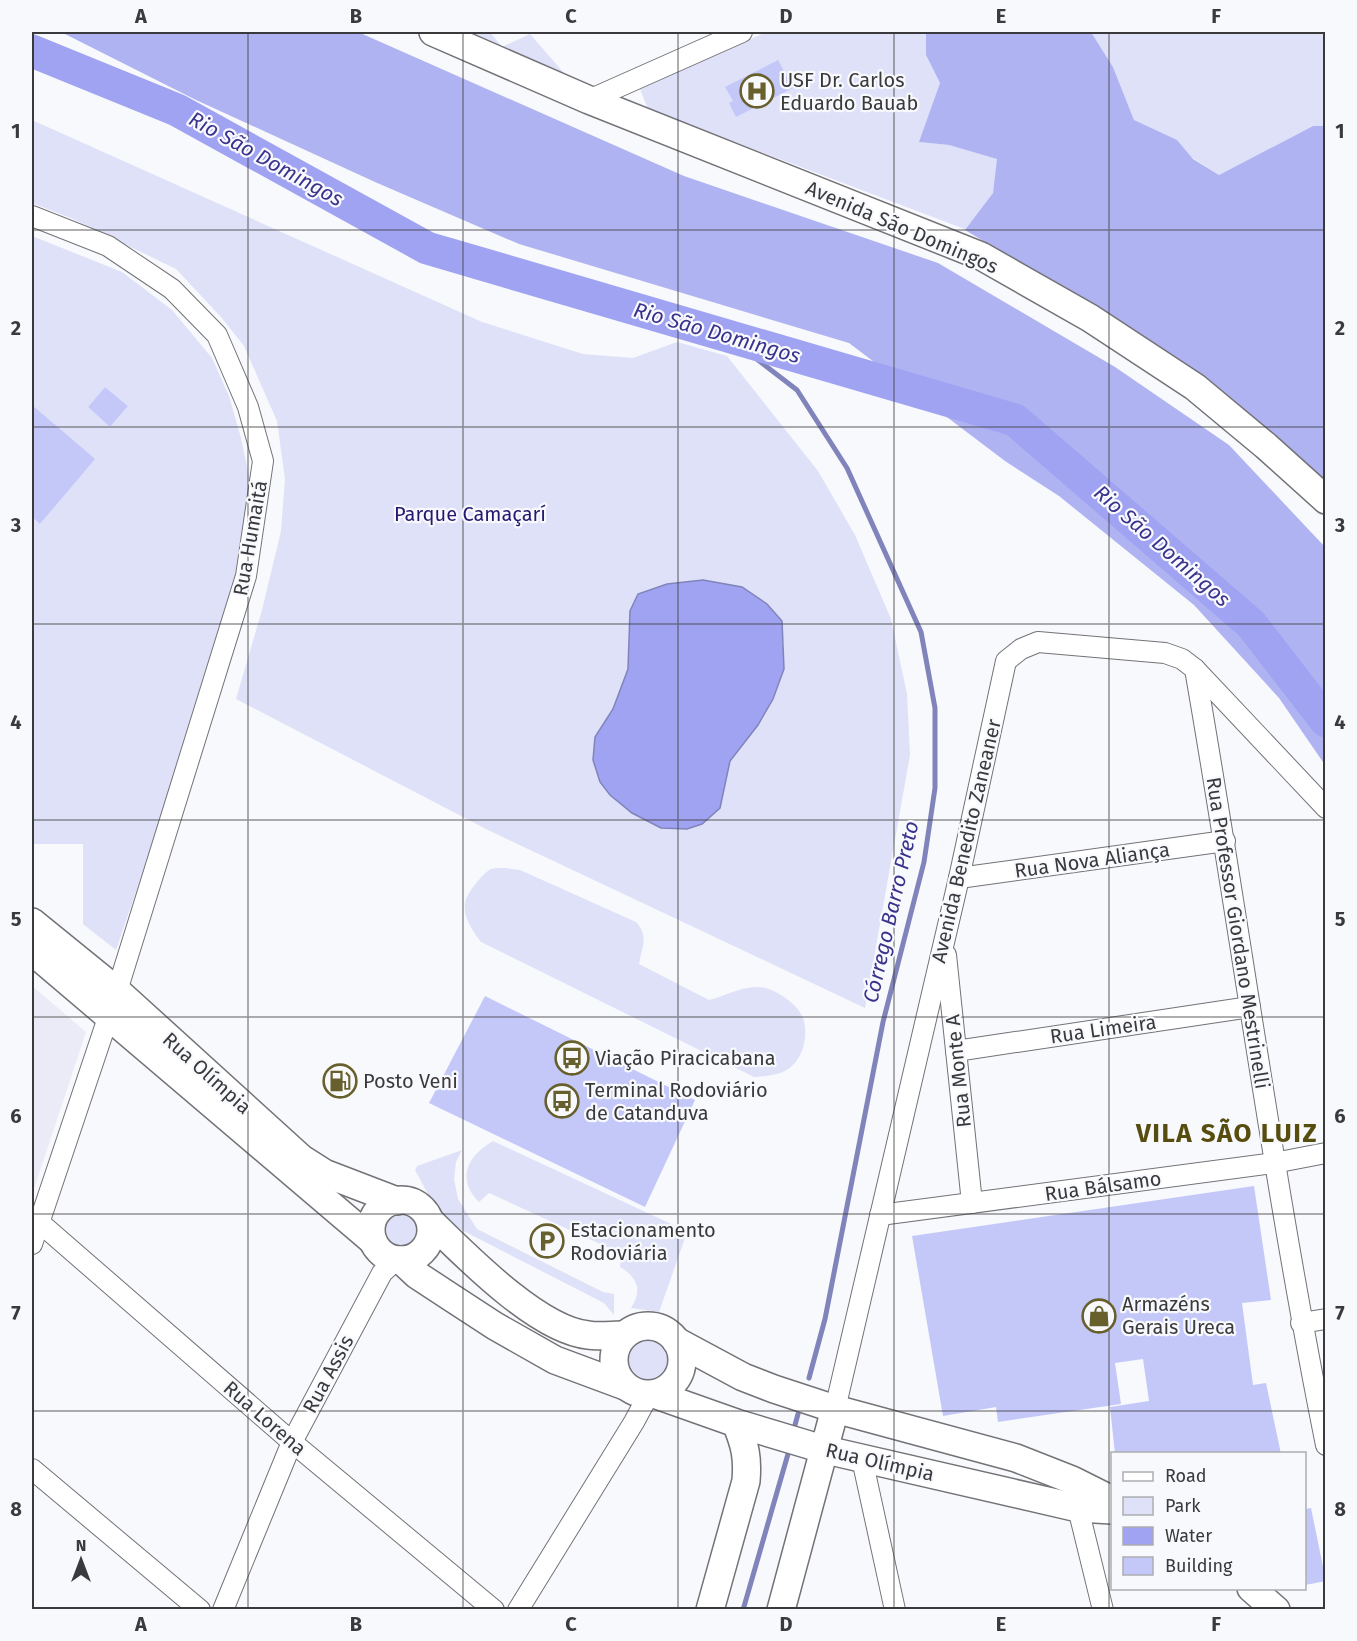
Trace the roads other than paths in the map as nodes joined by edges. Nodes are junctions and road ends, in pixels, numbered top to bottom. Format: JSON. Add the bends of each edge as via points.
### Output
{"nodes":[{"id":1,"x":433,"y":32,"type":"edge"},
{"id":2,"x":742,"y":32,"type":"edge"},
{"id":3,"x":589,"y":100,"type":"junction"},
{"id":4,"x":32,"y":216,"type":"edge"},
{"id":5,"x":1326,"y":500,"type":"edge"},
{"id":6,"x":1196,"y":669,"type":"junction"},
{"id":7,"x":1326,"y":808,"type":"edge"},
{"id":8,"x":1225,"y":841,"type":"junction"},
{"id":9,"x":959,"y":878,"type":"junction"},
{"id":10,"x":32,"y":922,"type":"edge"},
{"id":11,"x":945,"y":939,"type":"junction"},
{"id":12,"x":32,"y":951,"type":"edge"},
{"id":13,"x":112,"y":1003,"type":"junction"},
{"id":14,"x":1250,"y":1007,"type":"junction"},
{"id":15,"x":956,"y":1051,"type":"junction"},
{"id":16,"x":1326,"y":1153,"type":"edge"},
{"id":17,"x":1274,"y":1163,"type":"junction"},
{"id":18,"x":397,"y":1201,"type":"junction"},
{"id":19,"x":972,"y":1203,"type":"junction"},
{"id":20,"x":880,"y":1215,"type":"junction"},
{"id":21,"x":430,"y":1221,"type":"junction"},
{"id":22,"x":39,"y":1222,"type":"junction"},
{"id":23,"x":32,"y":1244,"type":"edge"},
{"id":24,"x":387,"y":1258,"type":"junction"},
{"id":25,"x":1326,"y":1319,"type":"edge"},
{"id":26,"x":1301,"y":1323,"type":"junction"},
{"id":27,"x":624,"y":1335,"type":"junction"},
{"id":28,"x":676,"y":1341,"type":"junction"},
{"id":29,"x":639,"y":1390,"type":"junction"},
{"id":30,"x":835,"y":1409,"type":"junction"},
{"id":31,"x":736,"y":1423,"type":"junction"},
{"id":32,"x":292,"y":1442,"type":"junction"},
{"id":33,"x":1326,"y":1445,"type":"edge"},
{"id":34,"x":826,"y":1450,"type":"junction"},
{"id":35,"x":862,"y":1459,"type":"junction"},
{"id":36,"x":32,"y":1469,"type":"edge"},
{"id":37,"x":1072,"y":1480,"type":"junction"},
{"id":38,"x":1111,"y":1499,"type":"edge"},
{"id":39,"x":1078,"y":1508,"type":"junction"},
{"id":40,"x":1111,"y":1510,"type":"edge"},
{"id":41,"x":1253,"y":1590,"type":"edge"},
{"id":42,"x":200,"y":1610,"type":"edge"},
{"id":43,"x":223,"y":1610,"type":"edge"},
{"id":44,"x":494,"y":1610,"type":"edge"},
{"id":45,"x":518,"y":1610,"type":"edge"},
{"id":46,"x":710,"y":1610,"type":"edge"},
{"id":47,"x":781,"y":1610,"type":"edge"},
{"id":48,"x":895,"y":1610,"type":"edge"},
{"id":49,"x":1103,"y":1610,"type":"edge"},
{"id":50,"x":1276,"y":1610,"type":"edge"}],
"edges":[{"from":1,"to":3,"type":"main road","name":"Avenida São Domingos"},
{"from":2,"to":3,"type":"street"},
{"from":3,"to":5,"type":"main road","name":"Avenida São Domingos","via":[[981,256],[1090,318],[1195,387]]},
{"from":4,"to":13,"type":"street","name":"Rua Humaitá","via":[[108,246],[172,289],[217,335],[248,407],[263,461],[246,576]]},
{"from":6,"to":7,"type":"street"},
{"from":6,"to":8,"type":"street","name":"Rua Professor Giordano Mestrinelli"},
{"from":6,"to":9,"type":"street","name":"Avenida Benedito Zaneaner","via":[[1165,653],[1038,642],[1006,661]]},
{"from":8,"to":9,"type":"street","name":"Rua Nova Aliança"},
{"from":8,"to":14,"type":"street","name":"Rua Professor Giordano Mestrinelli"},
{"from":9,"to":11,"type":"street","name":"Avenida Benedito Zaneaner"},
{"from":10,"to":13,"type":"main road","name":"Rua Olímpia"},
{"from":11,"to":15,"type":"street","name":"Rua Monte A"},
{"from":11,"to":20,"type":"street","name":"Avenida Benedito Zaneaner"},
{"from":12,"to":13,"type":"main road","name":"Rua Olímpia"},
{"from":13,"to":18,"type":"main road","name":"Rua Olímpia","via":[[302,1159],[324,1173]]},
{"from":13,"to":22,"type":"street","name":"Rua Humaitá"},
{"from":13,"to":24,"type":"main road","name":"Rua Olímpia"},
{"from":14,"to":15,"type":"street","name":"Rua Limeira"},
{"from":14,"to":17,"type":"street","name":"Rua Professor Giordano Mestrinelli"},
{"from":15,"to":19,"type":"street","name":"Rua Monte A"},
{"from":16,"to":17,"type":"street","name":"Rua Bálsamo"},
{"from":17,"to":19,"type":"street","name":"Rua Bálsamo"},
{"from":17,"to":26,"type":"street","name":"Rua Professor Giordano Mestrinelli"},
{"from":18,"to":21,"type":"main road","via":[[415,1203]]},
{"from":18,"to":24,"type":"main road","via":[[378,1211],[371,1231]]},
{"from":19,"to":20,"type":"street","name":"Rua Bálsamo"},
{"from":20,"to":30,"type":"street","name":"Avenida Benedito Zaneaner"},
{"from":21,"to":24,"type":"main road","via":[[432,1232],[422,1252],[412,1258]]},
{"from":21,"to":27,"type":"main road","via":[[488,1276],[549,1322],[587,1335]]},
{"from":22,"to":23,"type":"street","name":"Rua Humaitá"},
{"from":22,"to":32,"type":"street","name":"Rua Lorena"},
{"from":24,"to":29,"type":"main road","name":"Rua Olímpia","via":[[555,1360]]},
{"from":24,"to":32,"type":"street","name":"Rua Assis"},
{"from":25,"to":26,"type":"street"},
{"from":26,"to":33,"type":"street","name":"Rua Professor Giordano Mestrinelli"},
{"from":27,"to":28,"type":"main road","via":[[650,1326],[660,1328]]},
{"from":27,"to":29,"type":"main road","via":[[614,1361],[619,1379]]},
{"from":28,"to":29,"type":"main road","via":[[681,1369],[671,1385]]},
{"from":28,"to":30,"type":"main road","name":"Rua Olímpia","via":[[743,1377]]},
{"from":29,"to":31,"type":"main road","name":"Rua Olímpia"},
{"from":29,"to":45,"type":"street","via":[[634,1422]]},
{"from":30,"to":34,"type":"main road"},
{"from":30,"to":37,"type":"main road","name":"Rua Olímpia","via":[[1016,1458]]},
{"from":31,"to":34,"type":"main road","name":"Rua Olímpia"},
{"from":31,"to":46,"type":"main road","via":[[746,1448],[746,1481]]},
{"from":32,"to":43,"type":"street","name":"Rua Assis"},
{"from":32,"to":44,"type":"street","name":"Rua Lorena"},
{"from":34,"to":35,"type":"main road","name":"Rua Olímpia"},
{"from":34,"to":47,"type":"main road"},
{"from":35,"to":39,"type":"main road","name":"Rua Olímpia"},
{"from":35,"to":48,"type":"street"},
{"from":36,"to":42,"type":"street"},
{"from":37,"to":38,"type":"main road","name":"Rua Olímpia"},
{"from":37,"to":39,"type":"street"},
{"from":39,"to":40,"type":"main road","name":"Rua Olímpia"},
{"from":39,"to":49,"type":"street"},
{"from":41,"to":50,"type":"main road"}]}
